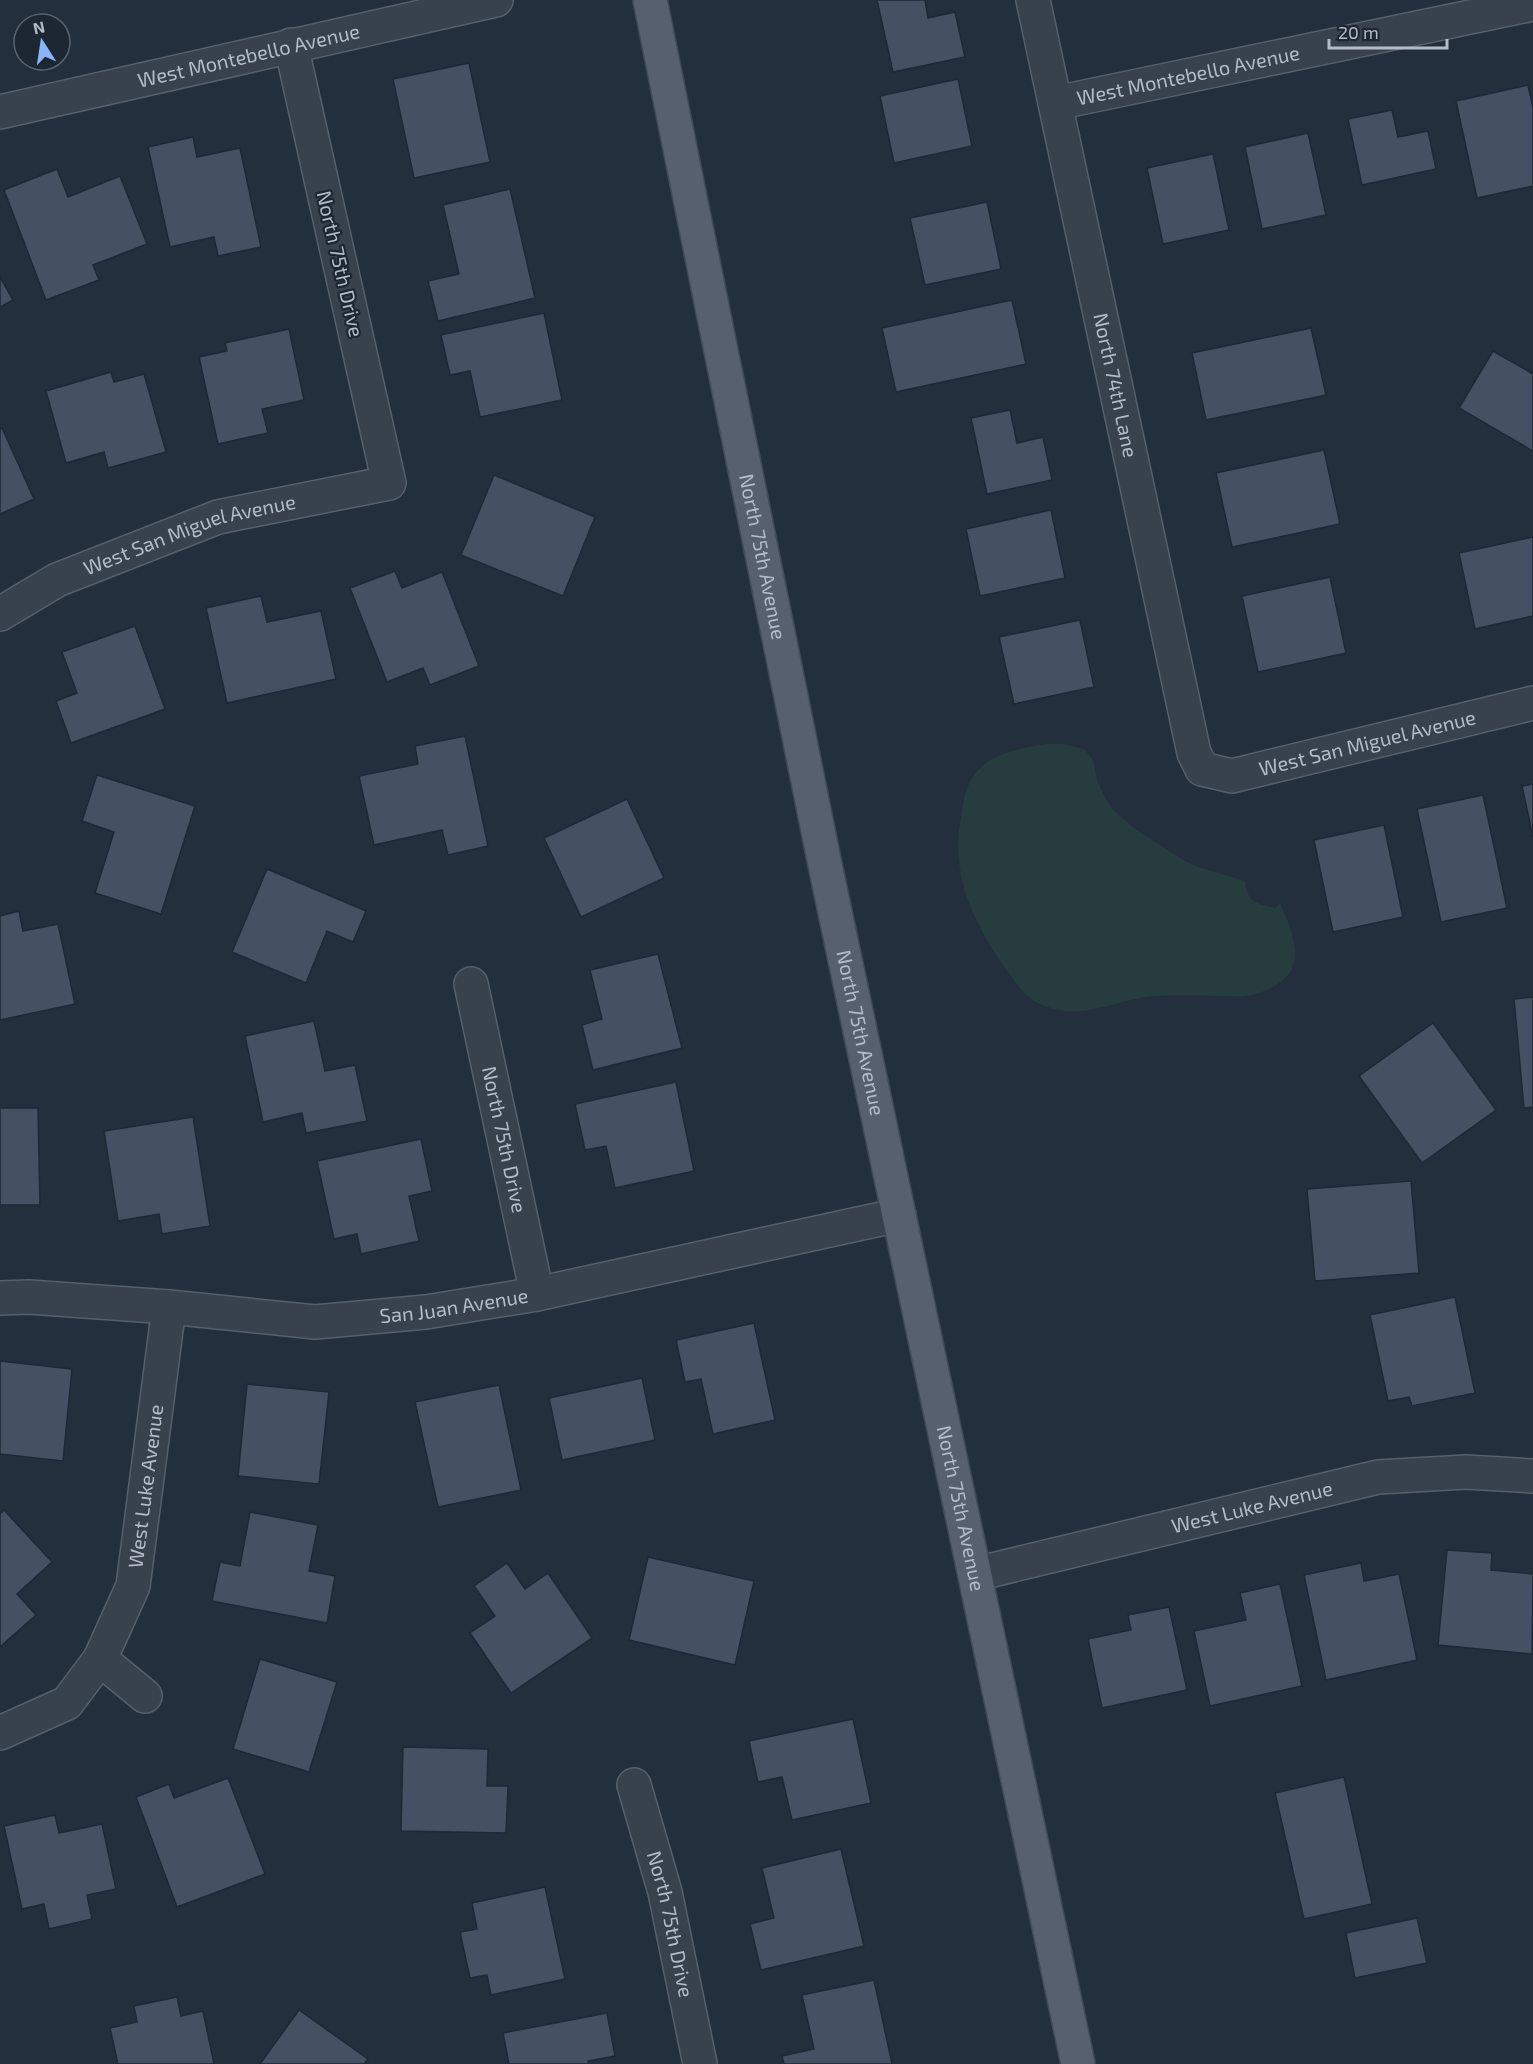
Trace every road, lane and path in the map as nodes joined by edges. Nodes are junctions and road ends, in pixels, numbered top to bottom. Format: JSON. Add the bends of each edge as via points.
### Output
{"nodes":[{"id":1,"x":496,"y":0,"type":"edge"},
{"id":2,"x":650,"y":0,"type":"edge"},
{"id":3,"x":1033,"y":0,"type":"edge"},
{"id":4,"x":1533,"y":4,"type":"edge"},
{"id":5,"x":1492,"y":6,"type":"edge"},
{"id":6,"x":291,"y":45,"type":"junction"},
{"id":7,"x":1056,"y":103,"type":"junction"},
{"id":8,"x":0,"y":112,"type":"edge"},
{"id":9,"x":389,"y":483,"type":"joint"},
{"id":10,"x":0,"y":614,"type":"edge"},
{"id":11,"x":1533,"y":703,"type":"edge"},
{"id":12,"x":1202,"y":769,"type":"joint"},
{"id":13,"x":471,"y":984,"type":"dead end"},
{"id":14,"x":899,"y":1215,"type":"junction"},
{"id":15,"x":537,"y":1294,"type":"junction"},
{"id":16,"x":0,"y":1298,"type":"edge"},
{"id":17,"x":169,"y":1307,"type":"junction"},
{"id":18,"x":1533,"y":1476,"type":"edge"},
{"id":19,"x":976,"y":1574,"type":"junction"},
{"id":20,"x":100,"y":1659,"type":"junction"},
{"id":21,"x":145,"y":1696,"type":"dead end"},
{"id":22,"x":0,"y":1733,"type":"edge"},
{"id":23,"x":634,"y":1785,"type":"dead end"},
{"id":24,"x":700,"y":2064,"type":"edge"},
{"id":25,"x":1078,"y":2064,"type":"edge"}],
"edges":[{"from":1,"to":6,"type":"street","name":"West Montebello Avenue"},
{"from":2,"to":14,"type":"main road","name":"North 75th Avenue"},
{"from":3,"to":7,"type":"street","name":"North 74th Lane"},
{"from":4,"to":5,"type":"street","name":"West Montebello Avenue"},
{"from":5,"to":7,"type":"street","name":"West Montebello Avenue"},
{"from":6,"to":8,"type":"street","name":"West Montebello Avenue"},
{"from":6,"to":9,"type":"street","name":"North 75th Drive"},
{"from":7,"to":12,"type":"street","name":"North 74th Lane","via":[[1194,753]]},
{"from":9,"to":10,"type":"street","name":"West San Miguel Avenue","via":[[218,517],[57,580]]},
{"from":11,"to":12,"type":"street","name":"West San Miguel Avenue","via":[[1232,776]]},
{"from":13,"to":15,"type":"street","name":"North 75th Drive"},
{"from":14,"to":15,"type":"street","name":"San Juan Avenue"},
{"from":14,"to":19,"type":"main road","name":"North 75th Avenue"},
{"from":15,"to":17,"type":"street","name":"San Juan Avenue","via":[[426,1312],[315,1322]]},
{"from":16,"to":17,"type":"street","name":"San Juan Avenue"},
{"from":17,"to":20,"type":"street","name":"West Luke Avenue","via":[[133,1586]]},
{"from":18,"to":19,"type":"street","name":"West Luke Avenue","via":[[1466,1472],[1378,1477]]},
{"from":19,"to":25,"type":"main road","name":"North 75th Avenue"},
{"from":20,"to":21,"type":"street"},
{"from":20,"to":22,"type":"street","name":"West Luke Avenue","via":[[67,1703]]},
{"from":23,"to":24,"type":"street","name":"North 75th Drive","via":[[665,1892]]}]}
